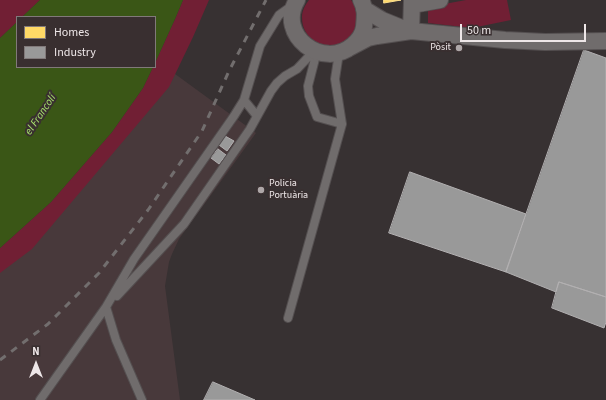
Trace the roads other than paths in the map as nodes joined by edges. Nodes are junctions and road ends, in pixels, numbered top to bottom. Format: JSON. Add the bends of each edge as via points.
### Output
{"nodes":[{"id":1,"x":440,"y":0,"type":"edge"},
{"id":2,"x":296,"y":2,"type":"edge"},
{"id":3,"x":412,"y":2,"type":"edge"},
{"id":4,"x":363,"y":3,"type":"edge"},
{"id":5,"x":411,"y":31,"type":"junction"},
{"id":6,"x":606,"y":41,"type":"edge"},
{"id":7,"x":316,"y":51,"type":"junction"},
{"id":8,"x":344,"y":51,"type":"junction"},
{"id":9,"x":244,"y":100,"type":"junction"},
{"id":10,"x":257,"y":116,"type":"junction"},
{"id":11,"x":342,"y":124,"type":"junction"},
{"id":12,"x":106,"y":307,"type":"junction"},
{"id":13,"x":288,"y":318,"type":"dead end"},
{"id":14,"x":40,"y":400,"type":"edge"},
{"id":15,"x":142,"y":400,"type":"edge"}],
"edges":[{"from":1,"to":3,"type":"street"},
{"from":2,"to":7,"type":"street","via":[[292,18],[296,33],[304,45]]},
{"from":2,"to":9,"type":"lane","via":[[279,15],[260,46]]},
{"from":3,"to":5,"type":"street"},
{"from":4,"to":5,"type":"street","via":[[382,20]]},
{"from":4,"to":8,"type":"street","via":[[366,14],[363,32],[357,41]]},
{"from":5,"to":6,"type":"street","via":[[518,40]]},
{"from":5,"to":8,"type":"street","via":[[368,38]]},
{"from":7,"to":8,"type":"street","via":[[328,54]]},
{"from":7,"to":10,"type":"lane","via":[[277,83]]},
{"from":7,"to":11,"type":"lane","via":[[308,86],[309,96],[317,117]]},
{"from":8,"to":11,"type":"lane","via":[[335,79]]},
{"from":9,"to":10,"type":"lane"},
{"from":9,"to":12,"type":"lane","via":[[134,259]]},
{"from":10,"to":12,"type":"lane","via":[[184,224]]},
{"from":11,"to":13,"type":"lane"},
{"from":12,"to":14,"type":"lane"},
{"from":12,"to":15,"type":"lane","via":[[116,340]]}]}
